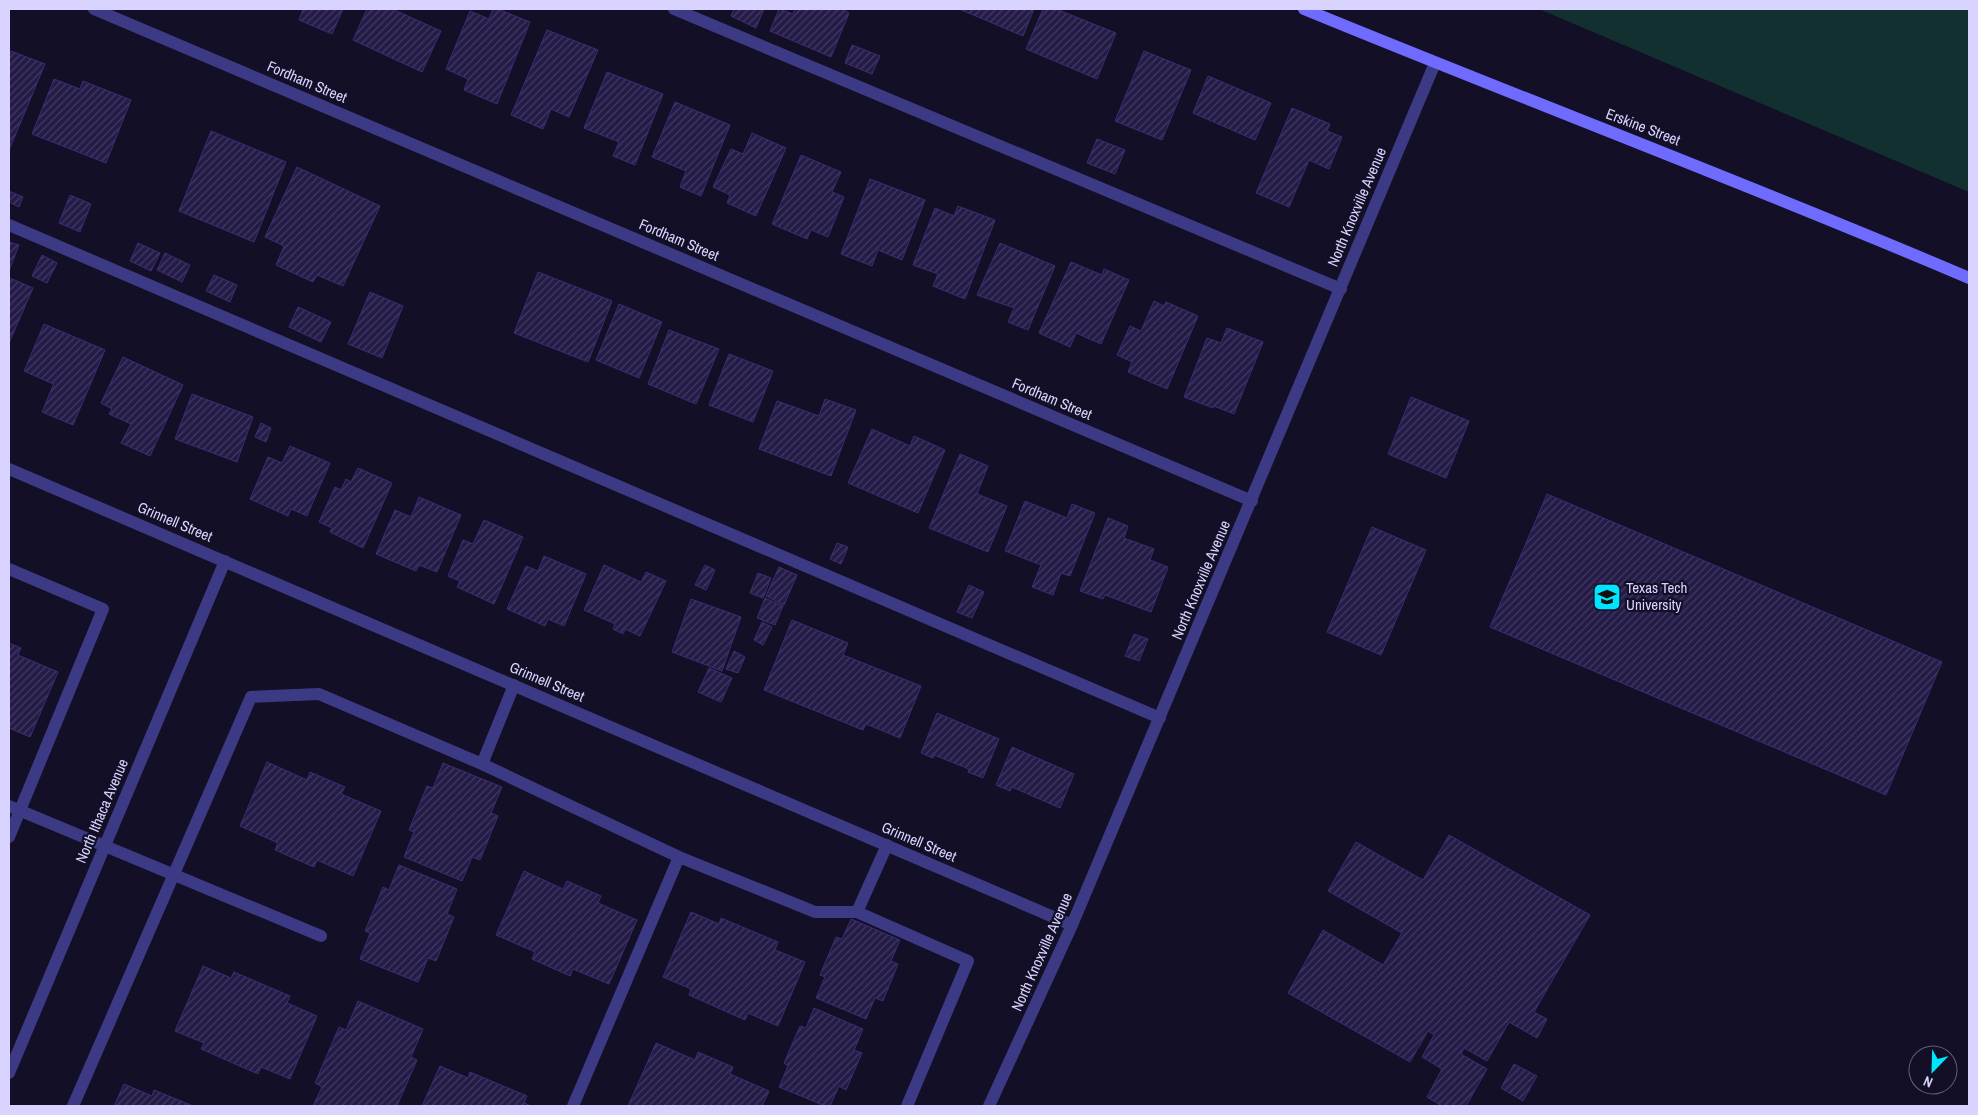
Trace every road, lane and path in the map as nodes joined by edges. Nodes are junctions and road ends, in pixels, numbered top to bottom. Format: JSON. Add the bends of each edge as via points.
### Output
{"nodes":[{"id":1,"x":94,"y":9,"type":"edge"},
{"id":2,"x":674,"y":9,"type":"edge"},
{"id":3,"x":1304,"y":9,"type":"edge"},
{"id":4,"x":1434,"y":63,"type":"junction"},
{"id":5,"x":9,"y":224,"type":"edge"},
{"id":6,"x":1969,"y":278,"type":"edge"},
{"id":7,"x":1340,"y":289,"type":"junction"},
{"id":8,"x":9,"y":469,"type":"edge"},
{"id":9,"x":1252,"y":501,"type":"junction"},
{"id":10,"x":225,"y":561,"type":"junction"},
{"id":11,"x":9,"y":569,"type":"edge"},
{"id":12,"x":514,"y":685,"type":"junction"},
{"id":13,"x":1160,"y":718,"type":"junction"},
{"id":14,"x":482,"y":764,"type":"junction"},
{"id":15,"x":14,"y":808,"type":"edge"},
{"id":16,"x":9,"y":837,"type":"edge"},
{"id":17,"x":887,"y":845,"type":"junction"},
{"id":18,"x":105,"y":846,"type":"junction"},
{"id":19,"x":679,"y":857,"type":"junction"},
{"id":20,"x":173,"y":874,"type":"junction"},
{"id":21,"x":857,"y":912,"type":"junction"},
{"id":22,"x":1072,"y":925,"type":"junction"},
{"id":23,"x":320,"y":936,"type":"dead end"},
{"id":24,"x":9,"y":1073,"type":"edge"},
{"id":25,"x":73,"y":1106,"type":"edge"},
{"id":26,"x":573,"y":1106,"type":"edge"},
{"id":27,"x":907,"y":1106,"type":"edge"},
{"id":28,"x":989,"y":1106,"type":"edge"}],
"edges":[{"from":1,"to":9,"type":"street","name":"Fordham Street"},
{"from":2,"to":7,"type":"street"},
{"from":3,"to":4,"type":"main road","name":"Erskine Street"},
{"from":4,"to":6,"type":"main road","name":"Erskine Street","via":[[1680,159]]},
{"from":4,"to":7,"type":"street","name":"North Knoxville Avenue"},
{"from":5,"to":13,"type":"street"},
{"from":7,"to":9,"type":"street","name":"North Knoxville Avenue"},
{"from":8,"to":10,"type":"street","name":"Grinnell Street"},
{"from":9,"to":13,"type":"street","name":"North Knoxville Avenue"},
{"from":10,"to":12,"type":"street","name":"Grinnell Street"},
{"from":10,"to":18,"type":"street","name":"North Ithaca Avenue"},
{"from":11,"to":15,"type":"street","via":[[103,609]]},
{"from":12,"to":14,"type":"street"},
{"from":12,"to":17,"type":"street","name":"Grinnell Street"},
{"from":13,"to":22,"type":"street","name":"North Knoxville Avenue"},
{"from":14,"to":19,"type":"street"},
{"from":14,"to":20,"type":"street","via":[[319,694],[251,698]]},
{"from":15,"to":16,"type":"street"},
{"from":15,"to":18,"type":"street"},
{"from":17,"to":21,"type":"street"},
{"from":17,"to":22,"type":"street","name":"Grinnell Street"},
{"from":18,"to":20,"type":"street"},
{"from":18,"to":24,"type":"street","name":"North Ithaca Avenue"},
{"from":19,"to":21,"type":"street","via":[[815,912]]},
{"from":19,"to":26,"type":"street"},
{"from":20,"to":23,"type":"street"},
{"from":20,"to":25,"type":"street"},
{"from":21,"to":27,"type":"street","via":[[968,962]]},
{"from":22,"to":28,"type":"street","name":"North Knoxville Avenue"}]}
